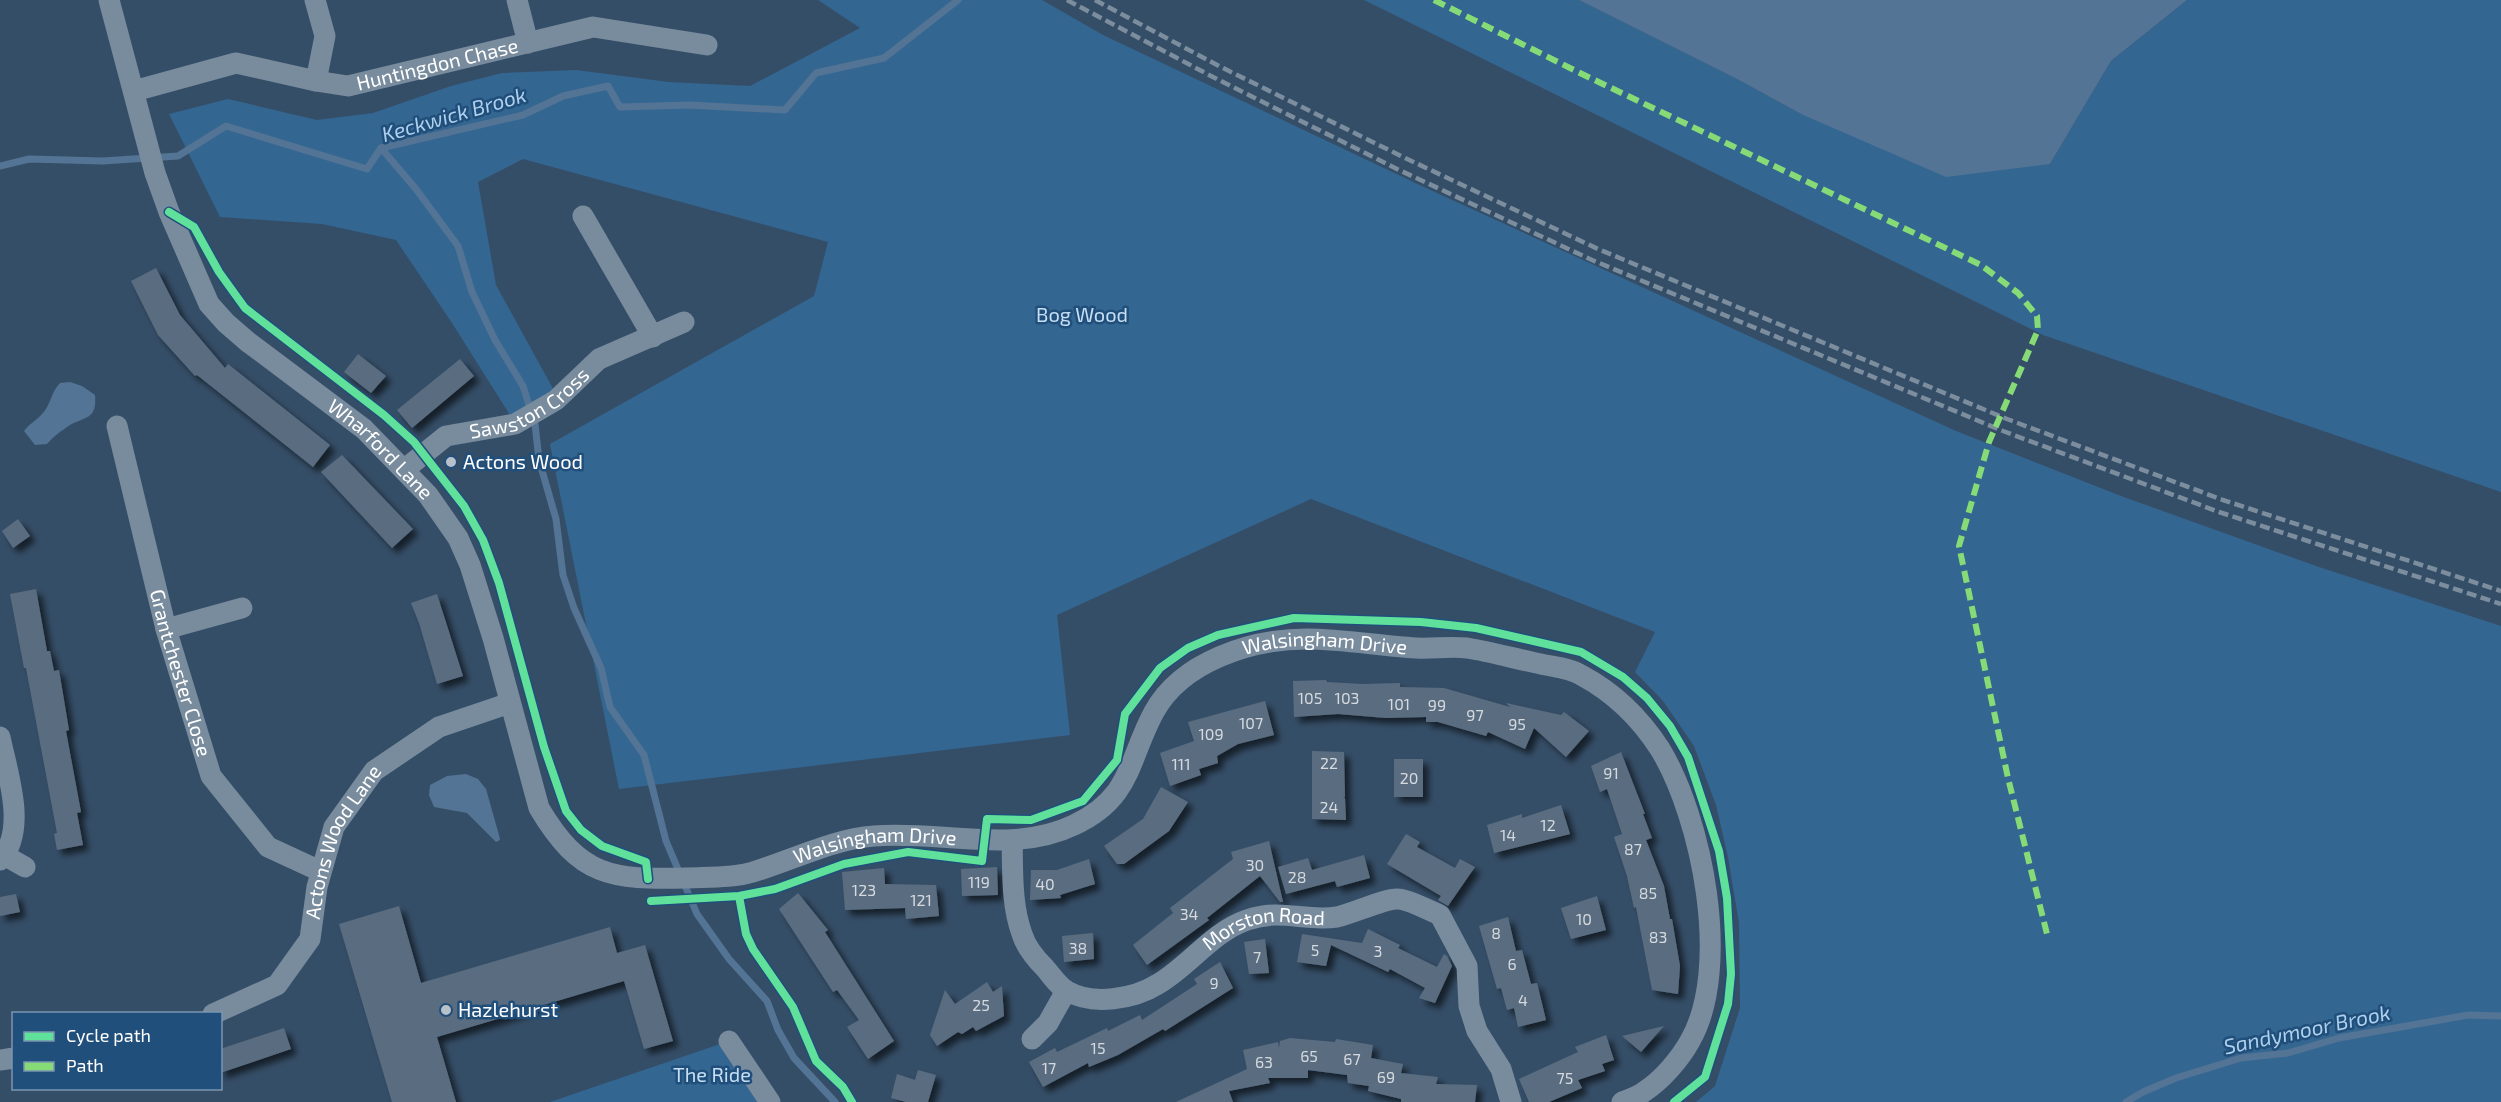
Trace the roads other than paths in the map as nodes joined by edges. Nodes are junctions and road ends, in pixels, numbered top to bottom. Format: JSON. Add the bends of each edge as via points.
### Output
{"nodes":[{"id":1,"x":109,"y":0,"type":"edge"},
{"id":2,"x":315,"y":0,"type":"edge"},
{"id":3,"x":517,"y":0,"type":"edge"},
{"id":4,"x":528,"y":43,"type":"junction"},
{"id":5,"x":707,"y":45,"type":"dead end"},
{"id":6,"x":316,"y":81,"type":"junction"},
{"id":7,"x":134,"y":91,"type":"junction"},
{"id":8,"x":583,"y":216,"type":"dead end"},
{"id":9,"x":684,"y":322,"type":"dead end"},
{"id":10,"x":654,"y":337,"type":"junction"},
{"id":11,"x":117,"y":426,"type":"dead end"},
{"id":12,"x":405,"y":469,"type":"junction"},
{"id":13,"x":242,"y":608,"type":"dead end"},
{"id":14,"x":166,"y":629,"type":"junction"},
{"id":15,"x":510,"y":704,"type":"junction"},
{"id":16,"x":0,"y":737,"type":"edge"},
{"id":17,"x":1012,"y":840,"type":"junction"},
{"id":18,"x":2,"y":857,"type":"edge"},
{"id":19,"x":25,"y":867,"type":"dead end"},
{"id":20,"x":320,"y":871,"type":"junction"},
{"id":21,"x":654,"y":879,"type":"joint"},
{"id":22,"x":1066,"y":991,"type":"junction"},
{"id":23,"x":217,"y":1012,"type":"edge"},
{"id":24,"x":1032,"y":1039,"type":"dead end"},
{"id":25,"x":729,"y":1041,"type":"dead end"},
{"id":26,"x":770,"y":1102,"type":"edge"},
{"id":27,"x":1511,"y":1102,"type":"edge"},
{"id":28,"x":1622,"y":1102,"type":"edge"}],
"edges":[{"from":1,"to":7,"type":"street","name":"Wharford Lane"},
{"from":2,"to":6,"type":"street","via":[[325,36]]},
{"from":3,"to":4,"type":"street"},
{"from":4,"to":5,"type":"street","name":"Huntingdon Chase","via":[[592,27]]},
{"from":4,"to":6,"type":"street","name":"Huntingdon Chase","via":[[348,86]]},
{"from":6,"to":7,"type":"street","name":"Huntingdon Chase","via":[[237,63]]},
{"from":7,"to":12,"type":"street","name":"Wharford Lane","via":[[155,173],[209,304],[248,342],[364,429]]},
{"from":8,"to":10,"type":"street"},
{"from":9,"to":10,"type":"street","name":"Sawston Cross"},
{"from":10,"to":12,"type":"street","name":"Sawston Cross","via":[[599,359],[556,400],[515,424],[446,436]]},
{"from":11,"to":14,"type":"street","name":"Grantchester Close"},
{"from":12,"to":15,"type":"street","name":"Wharford Lane","via":[[445,516],[470,564]]},
{"from":13,"to":14,"type":"street"},
{"from":14,"to":20,"type":"street","name":"Grantchester Close","via":[[211,776],[268,847]]},
{"from":15,"to":20,"type":"street","name":"Actons Wood Lane","via":[[439,727],[374,771],[334,827]]},
{"from":15,"to":21,"type":"street","name":"Wharford Lane","via":[[539,808],[554,833],[597,871]]},
{"from":16,"to":18,"type":"street","via":[[14,811],[11,842]]},
{"from":17,"to":21,"type":"street","name":"Walsingham Drive","via":[[868,836],[748,874]]},
{"from":17,"to":22,"type":"street","via":[[1014,902],[1022,936]]},
{"from":17,"to":28,"type":"street","name":"Walsingham Drive","via":[[1052,834],[1097,812],[1116,794],[1132,768],[1156,708],[1181,679],[1242,649],[1307,639],[1464,648],[1577,672],[1612,694],[1640,722],[1668,765],[1690,821],[1703,873],[1710,930],[1708,991],[1691,1039],[1646,1091]]},
{"from":18,"to":19,"type":"street"},
{"from":20,"to":23,"type":"street","name":"Actons Wood Lane","via":[[310,939],[277,985]]},
{"from":22,"to":24,"type":"street","via":[[1048,1023]]},
{"from":22,"to":27,"type":"street","name":"Morston Road","via":[[1092,998],[1119,999],[1159,984],[1225,931],[1245,921],[1268,915],[1338,916],[1398,898],[1440,915],[1444,922],[1467,966],[1469,1006],[1477,1031],[1500,1069]]},
{"from":25,"to":26,"type":"street"}]}
